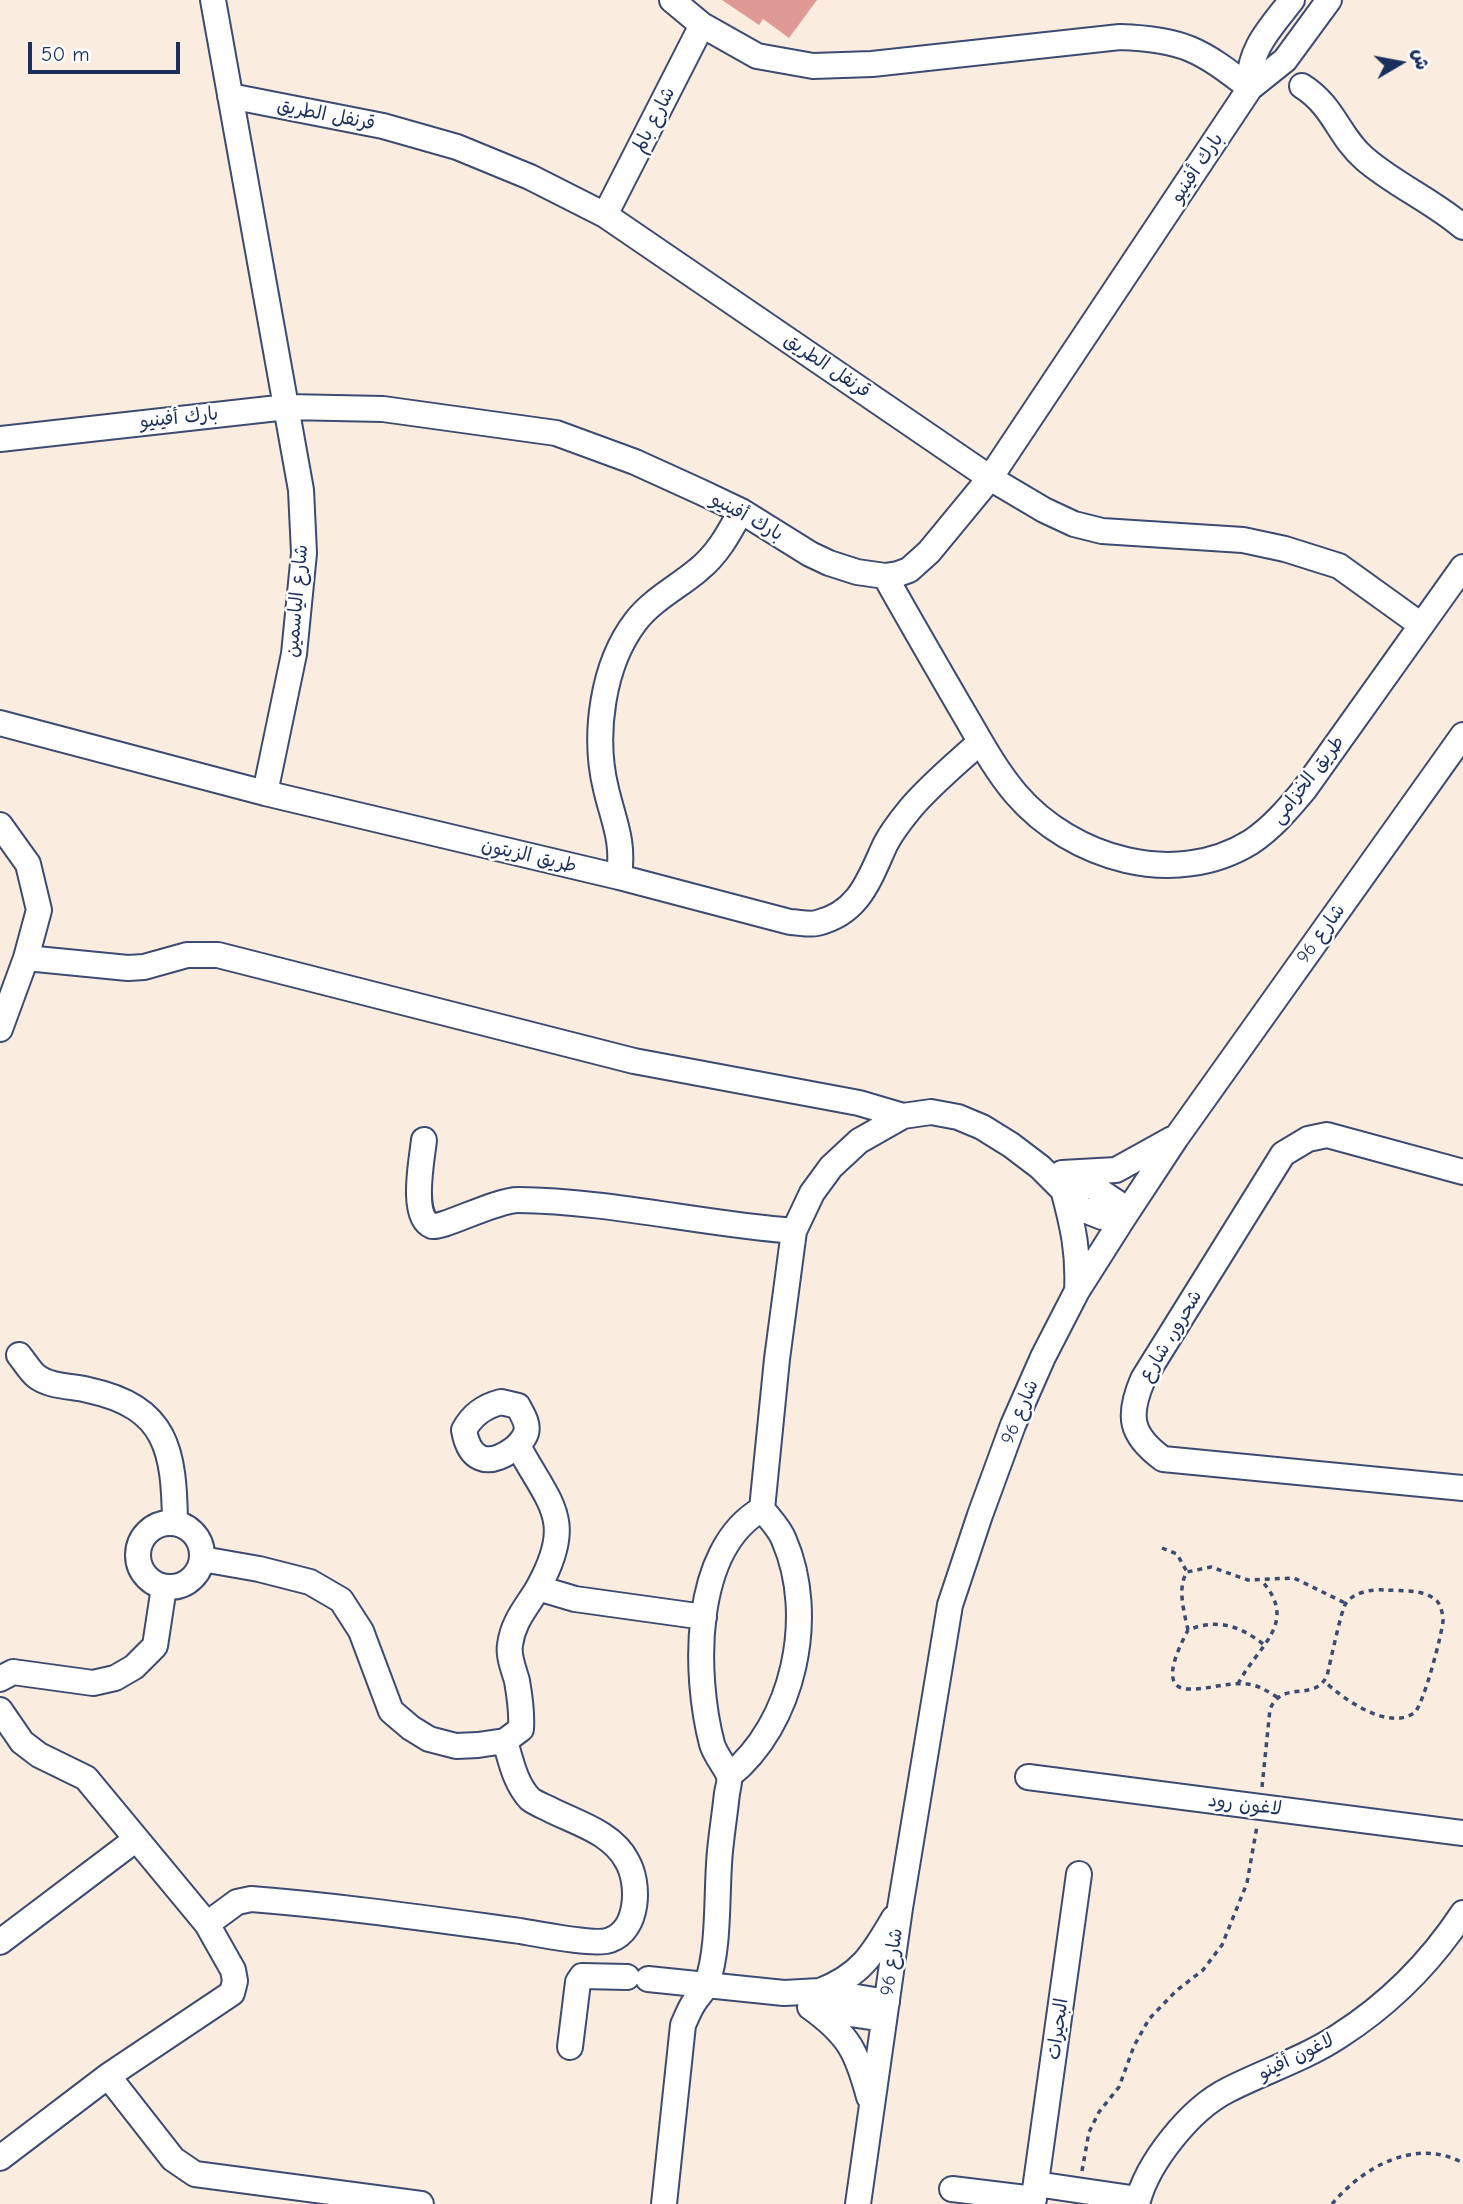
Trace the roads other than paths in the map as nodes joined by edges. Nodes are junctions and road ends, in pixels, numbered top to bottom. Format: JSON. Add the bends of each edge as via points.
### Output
{"nodes":[{"id":1,"x":213,"y":0,"type":"edge"},
{"id":2,"x":672,"y":0,"type":"edge"},
{"id":3,"x":1292,"y":0,"type":"edge"},
{"id":4,"x":1329,"y":0,"type":"edge"},
{"id":5,"x":702,"y":26,"type":"junction"},
{"id":6,"x":1266,"y":34,"type":"junction"},
{"id":7,"x":1291,"y":53,"type":"junction"},
{"id":8,"x":1302,"y":86,"type":"dead end"},
{"id":9,"x":1250,"y":88,"type":"junction"},
{"id":10,"x":230,"y":96,"type":"junction"},
{"id":11,"x":605,"y":215,"type":"junction"},
{"id":12,"x":1463,"y":227,"type":"edge"},
{"id":13,"x":287,"y":407,"type":"junction"},
{"id":14,"x":0,"y":439,"type":"edge"},
{"id":15,"x":990,"y":478,"type":"junction"},
{"id":16,"x":741,"y":511,"type":"junction"},
{"id":17,"x":1463,"y":567,"type":"edge"},
{"id":18,"x":885,"y":576,"type":"junction"},
{"id":19,"x":1422,"y":625,"type":"junction"},
{"id":20,"x":0,"y":723,"type":"edge"},
{"id":21,"x":1463,"y":735,"type":"edge"},
{"id":22,"x":980,"y":742,"type":"junction"},
{"id":23,"x":265,"y":793,"type":"junction"},
{"id":24,"x":0,"y":825,"type":"edge"},
{"id":25,"x":619,"y":877,"type":"junction"},
{"id":26,"x":26,"y":958,"type":"junction"},
{"id":27,"x":0,"y":1029,"type":"edge"},
{"id":28,"x":903,"y":1116,"type":"junction"},
{"id":29,"x":1175,"y":1138,"type":"junction"},
{"id":30,"x":424,"y":1140,"type":"dead end"},
{"id":31,"x":1463,"y":1172,"type":"edge"},
{"id":32,"x":1055,"y":1176,"type":"junction"},
{"id":33,"x":1125,"y":1215,"type":"junction"},
{"id":34,"x":794,"y":1231,"type":"junction"},
{"id":35,"x":1077,"y":1291,"type":"junction"},
{"id":36,"x":19,"y":1355,"type":"dead end"},
{"id":37,"x":517,"y":1446,"type":"dead end"},
{"id":38,"x":1463,"y":1488,"type":"edge"},
{"id":39,"x":762,"y":1509,"type":"junction"},
{"id":40,"x":175,"y":1523,"type":"junction"},
{"id":41,"x":202,"y":1559,"type":"junction"},
{"id":42,"x":164,"y":1587,"type":"junction"},
{"id":43,"x":538,"y":1588,"type":"junction"},
{"id":44,"x":704,"y":1617,"type":"junction"},
{"id":45,"x":0,"y":1679,"type":"edge"},
{"id":46,"x":0,"y":1710,"type":"edge"},
{"id":47,"x":505,"y":1741,"type":"junction"},
{"id":48,"x":729,"y":1776,"type":"junction"},
{"id":49,"x":1028,"y":1777,"type":"dead end"},
{"id":50,"x":1463,"y":1833,"type":"edge"},
{"id":51,"x":135,"y":1840,"type":"junction"},
{"id":52,"x":1079,"y":1874,"type":"dead end"},
{"id":53,"x":900,"y":1909,"type":"junction"},
{"id":54,"x":1463,"y":1913,"type":"edge"},
{"id":55,"x":207,"y":1924,"type":"junction"},
{"id":56,"x":0,"y":1942,"type":"edge"},
{"id":57,"x":707,"y":1985,"type":"junction"},
{"id":58,"x":815,"y":1999,"type":"junction"},
{"id":59,"x":885,"y":2010,"type":"junction"},
{"id":60,"x":570,"y":2047,"type":"dead end"},
{"id":61,"x":108,"y":2076,"type":"junction"},
{"id":62,"x":871,"y":2105,"type":"junction"},
{"id":63,"x":0,"y":2158,"type":"edge"},
{"id":64,"x":952,"y":2189,"type":"dead end"},
{"id":65,"x":1034,"y":2196,"type":"edge"},
{"id":66,"x":1137,"y":2201,"type":"edge"},
{"id":67,"x":421,"y":2204,"type":"edge"},
{"id":68,"x":664,"y":2204,"type":"edge"},
{"id":69,"x":858,"y":2204,"type":"edge"}],
"edges":[{"from":1,"to":10,"type":"street","name":"شارع الياسمين"},
{"from":2,"to":5,"type":"street"},
{"from":3,"to":6,"type":"street","name":"بارك أفينيو"},
{"from":4,"to":7,"type":"street","name":"بارك أفينيو"},
{"from":5,"to":9,"type":"street","via":[[757,56],[813,66],[872,64],[1120,37],[1155,38],[1202,53]]},
{"from":5,"to":11,"type":"street","name":"شارع بالم"},
{"from":6,"to":7,"type":"street"},
{"from":6,"to":9,"type":"street","name":"بارك أفينيو","via":[[1252,60]]},
{"from":7,"to":9,"type":"street","name":"بارك أفينيو"},
{"from":8,"to":12,"type":"street","via":[[1327,107],[1346,139],[1365,159]]},
{"from":9,"to":15,"type":"street","name":"بارك أفينيو"},
{"from":10,"to":11,"type":"street","name":"قرنفل الطريق","via":[[383,126],[457,147]]},
{"from":10,"to":13,"type":"street","name":"شارع الياسمين"},
{"from":11,"to":15,"type":"street","name":"قرنفل الطريق"},
{"from":13,"to":14,"type":"street","name":"بارك أفينيو"},
{"from":13,"to":16,"type":"street","name":"بارك أفينيو","via":[[383,410],[556,433],[635,462]]},
{"from":13,"to":23,"type":"street","name":"شارع الياسمين","via":[[301,489],[304,553],[294,654]]},
{"from":15,"to":18,"type":"street","name":"بارك أفينيو","via":[[929,552],[909,570]]},
{"from":15,"to":19,"type":"street","name":"قرنفل الطريق","via":[[1074,524],[1102,531],[1243,540],[1339,566]]},
{"from":16,"to":18,"type":"street","name":"بارك أفينيو","via":[[829,563]]},
{"from":16,"to":25,"type":"street","via":[[712,557],[636,620],[610,674],[601,747],[605,786],[620,836]]},
{"from":17,"to":19,"type":"street","name":"طريق الخزامى"},
{"from":18,"to":22,"type":"street","name":"طريق الخزامى"},
{"from":19,"to":22,"type":"street","name":"طريق الخزامى","via":[[1284,814],[1251,842],[1210,860],[1142,863],[1094,850],[1049,825],[1018,797]]},
{"from":20,"to":23,"type":"street","name":"طريق الزيتون"},
{"from":21,"to":29,"type":"street","name":"شارع 96"},
{"from":22,"to":25,"type":"street","name":"طريق الزيتون","via":[[909,810],[864,890],[853,905],[836,916],[814,923],[790,922]]},
{"from":23,"to":25,"type":"street","name":"طريق الزيتون"},
{"from":24,"to":26,"type":"street","via":[[28,864],[39,910]]},
{"from":26,"to":27,"type":"street"},
{"from":26,"to":28,"type":"street","via":[[128,968],[187,955],[218,955],[634,1061],[859,1103]]},
{"from":28,"to":32,"type":"street","via":[[932,1112],[958,1117],[982,1127]]},
{"from":28,"to":34,"type":"street","via":[[859,1141],[831,1167]]},
{"from":29,"to":32,"type":"street","via":[[1116,1170]]},
{"from":29,"to":33,"type":"street","name":"شارع 96"},
{"from":30,"to":34,"type":"street","via":[[418,1202],[424,1219],[433,1226],[508,1200],[547,1200]]},
{"from":31,"to":38,"type":"street","name":"شحرور، شارع","via":[[1327,1136],[1308,1139],[1283,1154],[1143,1379],[1134,1400],[1133,1420],[1145,1446],[1163,1459]]},
{"from":32,"to":33,"type":"street","via":[[1082,1209],[1102,1217]]},
{"from":32,"to":35,"type":"street","via":[[1076,1236]]},
{"from":33,"to":35,"type":"street","name":"شارع 96"},
{"from":34,"to":39,"type":"street"},
{"from":35,"to":53,"type":"street","name":"شارع 96","via":[[1013,1425],[950,1605]]},
{"from":36,"to":40,"type":"street","via":[[36,1376],[52,1384],[118,1398],[155,1423],[166,1447]]},
{"from":37,"to":43,"type":"street","via":[[559,1525]]},
{"from":39,"to":44,"type":"street","via":[[733,1534],[720,1556]]},
{"from":39,"to":48,"type":"street","via":[[784,1539],[796,1581],[799,1631],[793,1670],[779,1711],[759,1746]]},
{"from":40,"to":41,"type":"street","via":[[195,1536]]},
{"from":40,"to":42,"type":"street","via":[[148,1532],[139,1549],[138,1559],[147,1577]]},
{"from":41,"to":42,"type":"street","via":[[189,1581]]},
{"from":41,"to":47,"type":"street","via":[[310,1582],[341,1600],[361,1631],[391,1711],[429,1739],[456,1746]]},
{"from":42,"to":45,"type":"street","via":[[155,1646],[115,1678],[93,1683],[13,1672]]},
{"from":43,"to":44,"type":"street","via":[[575,1599]]},
{"from":43,"to":47,"type":"street","via":[[514,1625],[509,1648],[522,1709],[521,1729]]},
{"from":44,"to":48,"type":"street","via":[[700,1667],[704,1698],[712,1746]]},
{"from":46,"to":51,"type":"street","via":[[22,1742],[86,1778]]},
{"from":47,"to":55,"type":"street","via":[[517,1781],[531,1800],[605,1836],[629,1862],[636,1903],[620,1934],[610,1940],[562,1937],[251,1899],[237,1902]]},
{"from":48,"to":57,"type":"street"},
{"from":49,"to":50,"type":"street","name":"لاغون رود"},
{"from":51,"to":55,"type":"street"},
{"from":51,"to":56,"type":"street"},
{"from":52,"to":65,"type":"street","name":"البحيرات"},
{"from":53,"to":58,"type":"street","via":[[872,1956]]},
{"from":53,"to":59,"type":"street","name":"شارع 96"},
{"from":54,"to":66,"type":"street","name":"لاغون أفينو","via":[[1421,1968],[1359,2023],[1311,2053],[1227,2090],[1209,2103],[1165,2149]]},
{"from":55,"to":61,"type":"street","via":[[233,1970],[232,1993]]},
{"from":57,"to":58,"type":"street"},
{"from":57,"to":60,"type":"street","via":[[582,1976]]},
{"from":57,"to":68,"type":"street","via":[[683,2025]]},
{"from":58,"to":59,"type":"street"},
{"from":58,"to":62,"type":"street","via":[[859,2061]]},
{"from":59,"to":62,"type":"street","name":"شارع 96"},
{"from":61,"to":63,"type":"street"},
{"from":61,"to":67,"type":"street","via":[[173,2159],[195,2174]]},
{"from":62,"to":69,"type":"street","name":"شارع 96"},
{"from":64,"to":65,"type":"street"},
{"from":65,"to":66,"type":"street","via":[[1080,2190]]}]}
